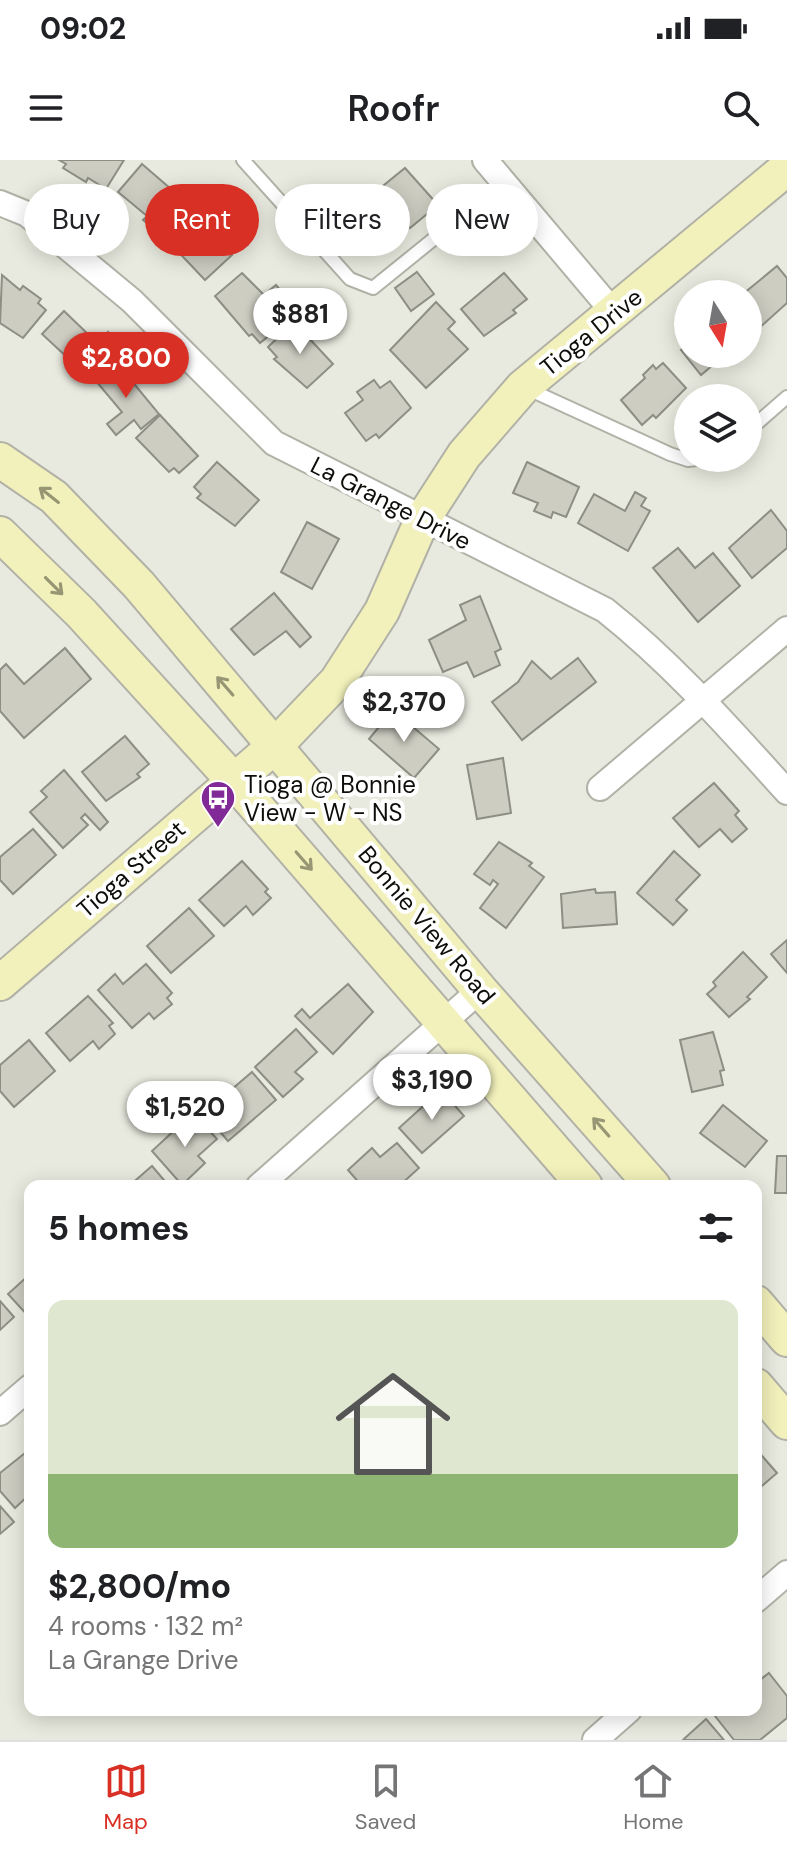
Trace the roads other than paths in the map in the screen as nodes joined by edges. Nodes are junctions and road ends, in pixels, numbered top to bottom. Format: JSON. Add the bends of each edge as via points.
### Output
{"nodes":[{"id":1,"x":243,"y":160,"type":"edge"},
{"id":2,"x":485,"y":160,"type":"edge"},
{"id":3,"x":787,"y":168,"type":"edge"},
{"id":4,"x":504,"y":182,"type":"junction"},
{"id":5,"x":0,"y":203,"type":"edge"},
{"id":6,"x":615,"y":314,"type":"junction"},
{"id":7,"x":523,"y":387,"type":"junction"},
{"id":8,"x":787,"y":397,"type":"edge"},
{"id":9,"x":762,"y":419,"type":"edge"},
{"id":10,"x":674,"y":455,"type":"edge"},
{"id":11,"x":0,"y":460,"type":"edge"},
{"id":12,"x":422,"y":520,"type":"junction"},
{"id":13,"x":0,"y":534,"type":"edge"},
{"id":14,"x":787,"y":629,"type":"edge"},
{"id":15,"x":704,"y":700,"type":"junction"},
{"id":16,"x":276,"y":745,"type":"junction"},
{"id":17,"x":234,"y":781,"type":"junction"},
{"id":18,"x":600,"y":788,"type":"dead end"},
{"id":19,"x":787,"y":792,"type":"edge"},
{"id":20,"x":0,"y":983,"type":"edge"},
{"id":21,"x":480,"y":990,"type":"junction"},
{"id":22,"x":445,"y":1022,"type":"junction"},
{"id":23,"x":266,"y":1180,"type":"edge"},
{"id":24,"x":580,"y":1180,"type":"edge"},
{"id":25,"x":648,"y":1180,"type":"edge"},
{"id":26,"x":762,"y":1309,"type":"edge"},
{"id":27,"x":785,"y":1332,"type":"edge"},
{"id":28,"x":24,"y":1392,"type":"edge"},
{"id":29,"x":762,"y":1393,"type":"edge"},
{"id":30,"x":0,"y":1413,"type":"edge"},
{"id":31,"x":787,"y":1422,"type":"edge"},
{"id":32,"x":787,"y":1573,"type":"edge"},
{"id":33,"x":762,"y":1595,"type":"edge"},
{"id":34,"x":622,"y":1716,"type":"edge"},
{"id":35,"x":595,"y":1740,"type":"edge"}],
"edges":[{"from":1,"to":4,"type":"lane","via":[[350,279],[373,288]]},
{"from":2,"to":4,"type":"street"},
{"from":3,"to":6,"type":"main road","name":"Tioga Drive"},
{"from":4,"to":6,"type":"street"},
{"from":5,"to":12,"type":"street","name":"La Grange Drive","via":[[27,214],[132,301],[274,443]]},
{"from":6,"to":7,"type":"main road","name":"Tioga Drive"},
{"from":7,"to":10,"type":"lane"},
{"from":7,"to":12,"type":"main road","name":"Tioga Drive","via":[[464,455]]},
{"from":8,"to":9,"type":"lane"},
{"from":16,"to":11,"type":"main road","name":"Bonnie View Road","one_way":true,"via":[[139,585],[54,497]]},
{"from":12,"to":15,"type":"street","name":"La Grange Drive","via":[[605,610]]},
{"from":12,"to":16,"type":"main road","name":"Tioga Street","via":[[382,611],[352,660]]},
{"from":13,"to":17,"type":"main road","name":"Bonnie View Road","one_way":true,"via":[[81,613]]},
{"from":14,"to":15,"type":"street"},
{"from":15,"to":18,"type":"street"},
{"from":15,"to":19,"type":"street","name":"La Grange Drive"},
{"from":16,"to":17,"type":"main road","name":"Tioga Street"},
{"from":16,"to":21,"type":"main road","name":"Bonnie View Road"},
{"from":17,"to":20,"type":"main road","name":"Tioga Street"},
{"from":17,"to":22,"type":"main road","name":"Bonnie View Road","one_way":true},
{"from":21,"to":22,"type":"street"},
{"from":25,"to":21,"type":"main road","name":"Bonnie View Road","one_way":true},
{"from":22,"to":23,"type":"street"},
{"from":22,"to":24,"type":"main road","name":"Bonnie View Road"},
{"from":26,"to":27,"type":"main road"},
{"from":28,"to":30,"type":"street"},
{"from":29,"to":31,"type":"main road"},
{"from":32,"to":33,"type":"street"},
{"from":34,"to":35,"type":"street"}]}
